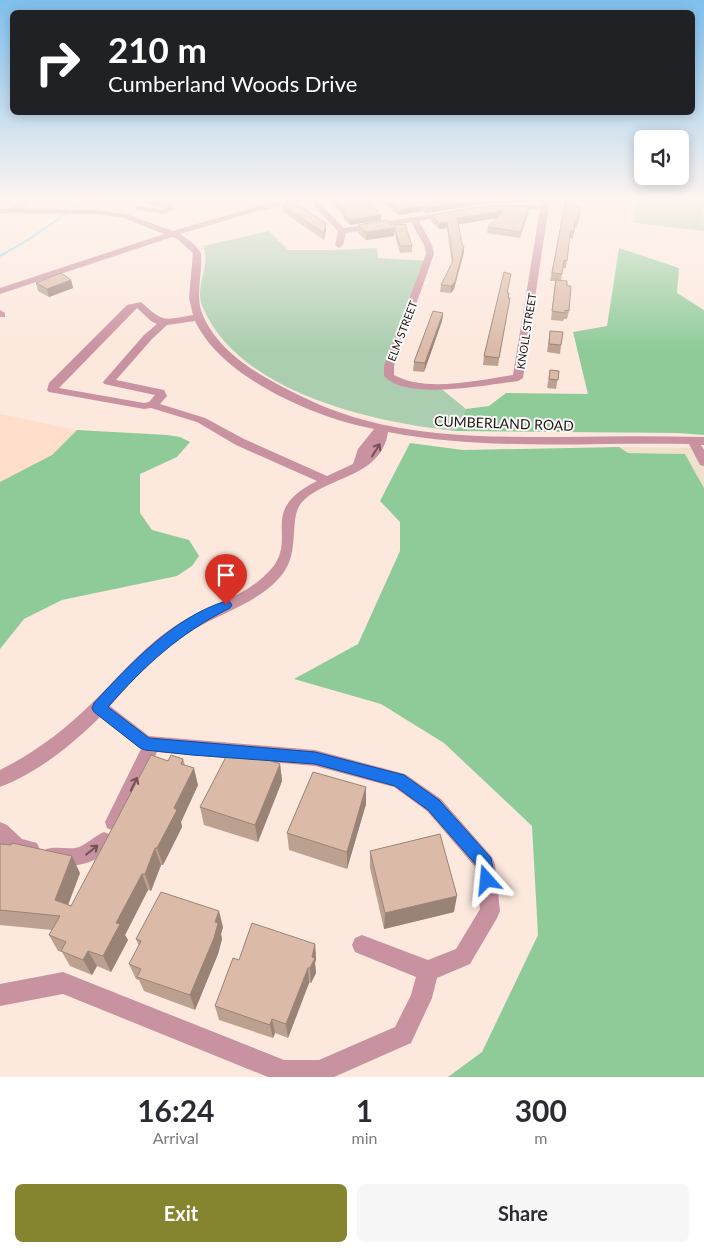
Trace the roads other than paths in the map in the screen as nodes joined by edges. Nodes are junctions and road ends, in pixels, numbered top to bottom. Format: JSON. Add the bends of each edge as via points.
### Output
{"nodes":[{"id":1,"x":126,"y":248,"type":"edge"},
{"id":2,"x":193,"y":248,"type":"edge"},
{"id":3,"x":428,"y":248,"type":"edge"},
{"id":4,"x":538,"y":248,"type":"edge"},
{"id":5,"x":0,"y":291,"type":"edge"},
{"id":6,"x":199,"y":317,"type":"junction"},
{"id":7,"x":164,"y":323,"type":"junction"},
{"id":8,"x":108,"y":382,"type":"junction"},
{"id":9,"x":461,"y":384,"type":"joint"},
{"id":10,"x":95,"y":398,"type":"junction"},
{"id":11,"x":152,"y":405,"type":"junction"},
{"id":12,"x":383,"y":428,"type":"junction"},
{"id":13,"x":699,"y":441,"type":"edge"},
{"id":14,"x":704,"y":462,"type":"edge"},
{"id":15,"x":326,"y":481,"type":"junction"},
{"id":16,"x":99,"y":708,"type":"junction"},
{"id":17,"x":152,"y":744,"type":"junction"},
{"id":18,"x":0,"y":779,"type":"edge"},
{"id":19,"x":114,"y":822,"type":"edge"},
{"id":20,"x":0,"y":831,"type":"edge"},
{"id":21,"x":104,"y":840,"type":"edge"},
{"id":22,"x":362,"y":944,"type":"dead end"},
{"id":23,"x":428,"y":971,"type":"junction"},
{"id":24,"x":0,"y":995,"type":"edge"}],
"edges":[{"from":1,"to":5,"type":"street"},
{"from":2,"to":6,"type":"street","name":"CUMBERLAND ROAD","via":[[197,253],[194,295]]},
{"from":3,"to":9,"type":"street","name":"ELM STREET","via":[[430,254],[389,366],[389,376],[400,384],[411,386]]},
{"from":4,"to":9,"type":"street","name":"KNOLL STREET","via":[[518,378]]},
{"from":6,"to":7,"type":"street"},
{"from":6,"to":12,"type":"street","name":"CUMBERLAND ROAD","via":[[224,352],[270,387],[331,414]]},
{"from":7,"to":8,"type":"street"},
{"from":7,"to":10,"type":"street","via":[[154,319],[138,304],[130,307],[53,385],[53,390],[58,392]]},
{"from":8,"to":10,"type":"street"},
{"from":8,"to":11,"type":"street","via":[[160,392],[161,396]]},
{"from":10,"to":11,"type":"street"},
{"from":11,"to":15,"type":"street","via":[[201,420],[240,442]]},
{"from":12,"to":13,"type":"street","name":"CUMBERLAND ROAD","via":[[432,437],[482,440]]},
{"from":12,"to":15,"type":"street","via":[[383,438],[371,458],[346,474]]},
{"from":13,"to":14,"type":"street"},
{"from":15,"to":16,"type":"street","via":[[305,492],[292,505],[287,555],[277,572],[253,592],[199,618],[172,636],[134,669]]},
{"from":16,"to":17,"type":"street","via":[[145,744]]},
{"from":16,"to":18,"type":"street","via":[[50,748]]},
{"from":19,"to":17,"type":"street","one_way":true},
{"from":17,"to":23,"type":"street","via":[[315,758],[399,780],[434,805],[485,864],[490,911],[463,957]]},
{"from":20,"to":21,"type":"street","one_way":true,"via":[[17,847],[62,858],[84,856]]},
{"from":22,"to":23,"type":"street"},
{"from":23,"to":24,"type":"street","via":[[421,998],[403,1035],[320,1072],[284,1072],[63,984]]}]}
